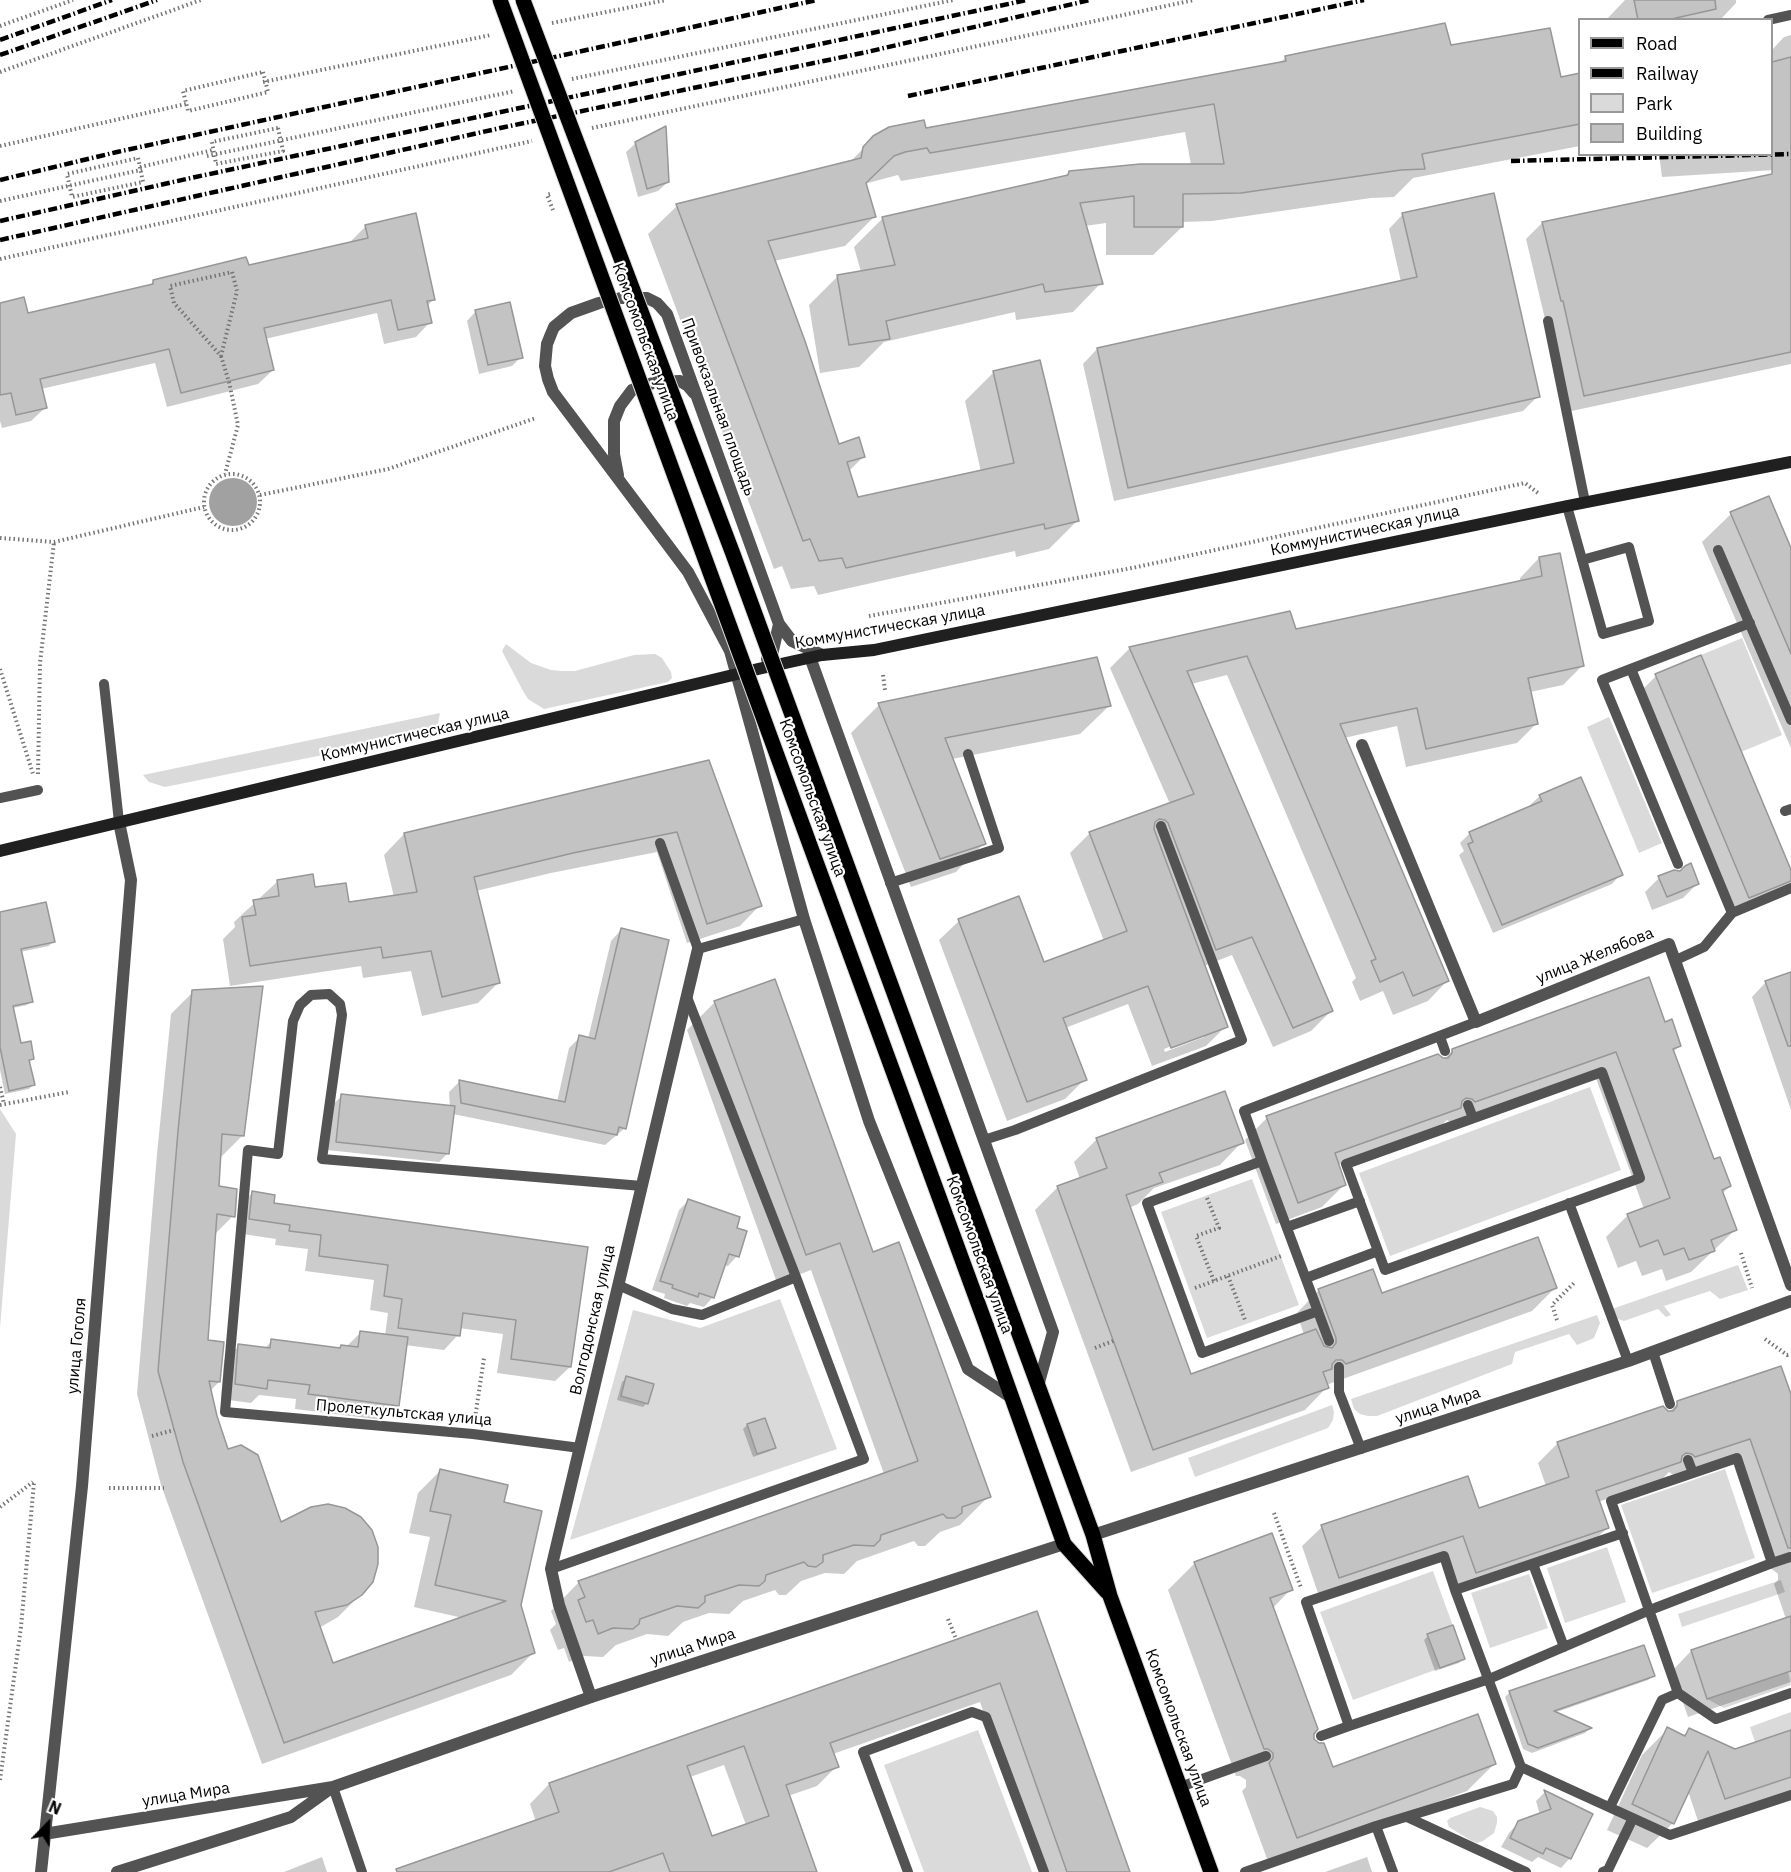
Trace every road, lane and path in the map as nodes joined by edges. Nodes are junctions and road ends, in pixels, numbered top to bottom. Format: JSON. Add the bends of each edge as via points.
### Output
{"nodes":[{"id":1,"x":73,"y":0,"type":"edge"},
{"id":2,"x":201,"y":0,"type":"edge"},
{"id":3,"x":500,"y":0,"type":"edge"},
{"id":4,"x":523,"y":0,"type":"edge"},
{"id":5,"x":666,"y":0,"type":"edge"},
{"id":6,"x":953,"y":0,"type":"edge"},
{"id":7,"x":1194,"y":0,"type":"edge"},
{"id":8,"x":1791,"y":15,"type":"edge"},
{"id":9,"x":1773,"y":19,"type":"edge"},
{"id":10,"x":551,"y":23,"type":"dead end"},
{"id":11,"x":0,"y":26,"type":"edge"},
{"id":12,"x":494,"y":35,"type":"dead end"},
{"id":13,"x":0,"y":72,"type":"edge"},
{"id":14,"x":561,"y":81,"type":"dead end"},
{"id":15,"x":264,"y":82,"type":"junction"},
{"id":16,"x":526,"y":88,"type":"dead end"},
{"id":17,"x":186,"y":104,"type":"junction"},
{"id":18,"x":588,"y":129,"type":"dead end"},
{"id":19,"x":542,"y":139,"type":"dead end"},
{"id":20,"x":281,"y":140,"type":"junction"},
{"id":21,"x":0,"y":146,"type":"edge"},
{"id":22,"x":213,"y":150,"type":"junction"},
{"id":23,"x":207,"y":156,"type":"dead end"},
{"id":24,"x":140,"y":167,"type":"junction"},
{"id":25,"x":145,"y":170,"type":"dead end"},
{"id":26,"x":69,"y":185,"type":"junction"},
{"id":27,"x":0,"y":201,"type":"edge"},
{"id":28,"x":0,"y":259,"type":"edge"},
{"id":29,"x":1548,"y":321,"type":"dead end"},
{"id":30,"x":221,"y":356,"type":"junction"},
{"id":31,"x":697,"y":397,"type":"junction"},
{"id":32,"x":536,"y":418,"type":"dead end"},
{"id":33,"x":1791,"y":462,"type":"edge"},
{"id":34,"x":225,"y":474,"type":"junction"},
{"id":35,"x":619,"y":480,"type":"junction"},
{"id":36,"x":260,"y":495,"type":"junction"},
{"id":37,"x":1540,"y":495,"type":"dead end"},
{"id":38,"x":1585,"y":502,"type":"junction"},
{"id":39,"x":1567,"y":506,"type":"junction"},
{"id":40,"x":204,"y":507,"type":"junction"},
{"id":41,"x":0,"y":538,"type":"edge"},
{"id":42,"x":54,"y":543,"type":"junction"},
{"id":43,"x":1718,"y":550,"type":"dead end"},
{"id":44,"x":1582,"y":560,"type":"junction"},
{"id":45,"x":869,"y":616,"type":"dead end"},
{"id":46,"x":1750,"y":623,"type":"junction"},
{"id":47,"x":779,"y":624,"type":"junction"},
{"id":48,"x":816,"y":656,"type":"junction"},
{"id":49,"x":0,"y":669,"type":"edge"},
{"id":50,"x":758,"y":669,"type":"junction"},
{"id":51,"x":1630,"y":669,"type":"junction"},
{"id":52,"x":736,"y":673,"type":"junction"},
{"id":53,"x":883,"y":675,"type":"dead end"},
{"id":54,"x":104,"y":684,"type":"dead end"},
{"id":55,"x":885,"y":690,"type":"dead end"},
{"id":56,"x":1791,"y":720,"type":"edge"},
{"id":57,"x":1362,"y":746,"type":"dead end"},
{"id":58,"x":968,"y":754,"type":"dead end"},
{"id":59,"x":38,"y":790,"type":"junction"},
{"id":60,"x":0,"y":798,"type":"edge"},
{"id":61,"x":119,"y":822,"type":"junction"},
{"id":62,"x":1161,"y":826,"type":"dead end"},
{"id":63,"x":660,"y":843,"type":"dead end"},
{"id":64,"x":0,"y":851,"type":"edge"},
{"id":65,"x":1678,"y":864,"type":"dead end"},
{"id":66,"x":890,"y":882,"type":"junction"},
{"id":67,"x":1791,"y":888,"type":"edge"},
{"id":68,"x":1732,"y":913,"type":"junction"},
{"id":69,"x":804,"y":919,"type":"junction"},
{"id":70,"x":698,"y":949,"type":"junction"},
{"id":71,"x":1676,"y":960,"type":"junction"},
{"id":72,"x":687,"y":998,"type":"junction"},
{"id":73,"x":1476,"y":1023,"type":"junction"},
{"id":74,"x":1440,"y":1037,"type":"junction"},
{"id":75,"x":1445,"y":1051,"type":"dead end"},
{"id":76,"x":0,"y":1088,"type":"edge"},
{"id":77,"x":69,"y":1092,"type":"dead end"},
{"id":78,"x":2,"y":1104,"type":"edge"},
{"id":79,"x":1468,"y":1105,"type":"dead end"},
{"id":80,"x":1473,"y":1118,"type":"junction"},
{"id":81,"x":984,"y":1140,"type":"junction"},
{"id":82,"x":1262,"y":1161,"type":"junction"},
{"id":83,"x":1202,"y":1183,"type":"junction"},
{"id":84,"x":642,"y":1186,"type":"junction"},
{"id":85,"x":1360,"y":1201,"type":"junction"},
{"id":86,"x":1569,"y":1203,"type":"junction"},
{"id":87,"x":1287,"y":1227,"type":"junction"},
{"id":88,"x":1296,"y":1251,"type":"junction"},
{"id":89,"x":1378,"y":1251,"type":"junction"},
{"id":90,"x":1741,"y":1253,"type":"dead end"},
{"id":91,"x":1228,"y":1276,"type":"junction"},
{"id":92,"x":796,"y":1277,"type":"junction"},
{"id":93,"x":1306,"y":1278,"type":"junction"},
{"id":94,"x":1214,"y":1281,"type":"junction"},
{"id":95,"x":1575,"y":1282,"type":"dead end"},
{"id":96,"x":618,"y":1285,"type":"junction"},
{"id":97,"x":1791,"y":1286,"type":"edge"},
{"id":98,"x":1752,"y":1288,"type":"dead end"},
{"id":99,"x":1180,"y":1294,"type":"junction"},
{"id":100,"x":1791,"y":1301,"type":"edge"},
{"id":101,"x":1318,"y":1311,"type":"junction"},
{"id":102,"x":1557,"y":1320,"type":"dead end"},
{"id":103,"x":1251,"y":1335,"type":"junction"},
{"id":104,"x":1765,"y":1339,"type":"dead end"},
{"id":105,"x":1113,"y":1341,"type":"dead end"},
{"id":106,"x":1329,"y":1341,"type":"dead end"},
{"id":107,"x":1095,"y":1348,"type":"dead end"},
{"id":108,"x":1653,"y":1352,"type":"junction"},
{"id":109,"x":1791,"y":1354,"type":"edge"},
{"id":110,"x":484,"y":1358,"type":"dead end"},
{"id":111,"x":1628,"y":1361,"type":"junction"},
{"id":112,"x":1339,"y":1367,"type":"dead end"},
{"id":113,"x":1038,"y":1386,"type":"junction"},
{"id":114,"x":1011,"y":1398,"type":"junction"},
{"id":115,"x":1670,"y":1404,"type":"dead end"},
{"id":116,"x":174,"y":1430,"type":"dead end"},
{"id":117,"x":473,"y":1434,"type":"junction"},
{"id":118,"x":152,"y":1436,"type":"dead end"},
{"id":119,"x":580,"y":1448,"type":"junction"},
{"id":120,"x":1361,"y":1449,"type":"junction"},
{"id":121,"x":1688,"y":1460,"type":"dead end"},
{"id":122,"x":1693,"y":1473,"type":"junction"},
{"id":123,"x":109,"y":1488,"type":"dead end"},
{"id":124,"x":164,"y":1488,"type":"dead end"},
{"id":125,"x":0,"y":1507,"type":"edge"},
{"id":126,"x":1274,"y":1513,"type":"dead end"},
{"id":127,"x":1623,"y":1533,"type":"junction"},
{"id":128,"x":1093,"y":1535,"type":"junction"},
{"id":129,"x":1064,"y":1544,"type":"junction"},
{"id":130,"x":1790,"y":1557,"type":"edge"},
{"id":131,"x":1772,"y":1563,"type":"junction"},
{"id":132,"x":1533,"y":1564,"type":"junction"},
{"id":133,"x":551,"y":1569,"type":"junction"},
{"id":134,"x":1455,"y":1590,"type":"junction"},
{"id":135,"x":1110,"y":1596,"type":"junction"},
{"id":136,"x":1306,"y":1602,"type":"junction"},
{"id":137,"x":1650,"y":1610,"type":"junction"},
{"id":138,"x":948,"y":1619,"type":"dead end"},
{"id":139,"x":956,"y":1639,"type":"dead end"},
{"id":140,"x":1564,"y":1647,"type":"junction"},
{"id":141,"x":1489,"y":1679,"type":"junction"},
{"id":142,"x":1678,"y":1693,"type":"junction"},
{"id":143,"x":1791,"y":1693,"type":"edge"},
{"id":144,"x":591,"y":1697,"type":"junction"},
{"id":145,"x":1349,"y":1726,"type":"junction"},
{"id":146,"x":1321,"y":1736,"type":"dead end"},
{"id":147,"x":1266,"y":1756,"type":"dead end"},
{"id":148,"x":1521,"y":1767,"type":"junction"},
{"id":149,"x":0,"y":1780,"type":"edge"},
{"id":150,"x":333,"y":1787,"type":"junction"},
{"id":151,"x":1180,"y":1787,"type":"junction"},
{"id":152,"x":1791,"y":1795,"type":"edge"},
{"id":153,"x":1610,"y":1807,"type":"junction"},
{"id":154,"x":1407,"y":1817,"type":"junction"},
{"id":155,"x":1633,"y":1818,"type":"junction"},
{"id":156,"x":1376,"y":1826,"type":"junction"},
{"id":157,"x":44,"y":1834,"type":"junction"},
{"id":158,"x":40,"y":1872,"type":"edge"},
{"id":159,"x":117,"y":1872,"type":"edge"},
{"id":160,"x":362,"y":1872,"type":"edge"},
{"id":161,"x":908,"y":1872,"type":"edge"},
{"id":162,"x":1044,"y":1872,"type":"edge"},
{"id":163,"x":1211,"y":1872,"type":"edge"},
{"id":164,"x":1245,"y":1872,"type":"edge"},
{"id":165,"x":1393,"y":1872,"type":"edge"},
{"id":166,"x":1526,"y":1872,"type":"edge"},
{"id":167,"x":1603,"y":1872,"type":"edge"}],
"edges":[{"from":1,"to":11,"type":"path"},
{"from":2,"to":13,"type":"path"},
{"from":3,"to":114,"type":"main road","name":"Комсомольская улица","bridge":true},
{"from":4,"to":113,"type":"main road","name":"Комсомольская улица","bridge":true,"via":[[737,566]]},
{"from":5,"to":10,"type":"path"},
{"from":6,"to":14,"type":"path"},
{"from":7,"to":18,"type":"path"},
{"from":8,"to":9,"type":"lane"},
{"from":12,"to":15,"type":"path"},
{"from":15,"to":17,"type":"path","via":[[268,92],[188,111]]},
{"from":15,"to":17,"type":"path","via":[[263,72],[183,91]]},
{"from":16,"to":20,"type":"path"},
{"from":17,"to":21,"type":"path"},
{"from":19,"to":28,"type":"path"},
{"from":20,"to":22,"type":"path","via":[[278,128],[212,142]]},
{"from":20,"to":22,"type":"path","via":[[283,150],[216,164]]},
{"from":20,"to":23,"type":"path"},
{"from":22,"to":24,"type":"path"},
{"from":24,"to":26,"type":"path","via":[[138,158],[67,174]]},
{"from":24,"to":26,"type":"path","via":[[143,182],[72,197]]},
{"from":25,"to":26,"type":"path"},
{"from":26,"to":27,"type":"path"},
{"from":29,"to":38,"type":"lane"},
{"from":30,"to":30,"type":"path","via":[[237,291],[232,272],[171,286],[174,303]]},
{"from":30,"to":34,"type":"path","via":[[238,424]]},
{"from":31,"to":35,"type":"street","via":[[680,381],[656,382],[632,390],[614,421]]},
{"from":31,"to":35,"type":"street","name":"Привокзальная площадь","via":[[667,314],[647,298],[599,303],[571,313],[554,327],[547,344],[548,379]]},
{"from":31,"to":47,"type":"street","name":"Привокзальная площадь"},
{"from":32,"to":36,"type":"path","via":[[388,469]]},
{"from":33,"to":38,"type":"main road","name":"Коммунистическая улица"},
{"from":34,"to":36,"type":"path","via":[[243,476]]},
{"from":34,"to":40,"type":"path","via":[[211,483]]},
{"from":35,"to":52,"type":"street","name":"Привокзальная площадь","via":[[688,572],[730,651]]},
{"from":36,"to":40,"type":"path","via":[[259,512],[249,525],[234,530],[218,526]]},
{"from":37,"to":45,"type":"path","via":[[1525,483],[1132,568]]},
{"from":38,"to":39,"type":"main road","name":"Коммунистическая улица"},
{"from":39,"to":44,"type":"lane"},
{"from":39,"to":48,"type":"main road","name":"Коммунистическая улица","via":[[874,650]]},
{"from":40,"to":42,"type":"path"},
{"from":41,"to":42,"type":"path"},
{"from":42,"to":59,"type":"path","via":[[40,663]]},
{"from":43,"to":46,"type":"lane"},
{"from":44,"to":44,"type":"lane","via":[[1629,547],[1649,621],[1603,634]]},
{"from":46,"to":51,"type":"lane"},
{"from":46,"to":56,"type":"lane"},
{"from":47,"to":48,"type":"street","via":[[792,641]]},
{"from":47,"to":50,"type":"street","via":[[772,655]]},
{"from":48,"to":50,"type":"main road","name":"Коммунистическая улица"},
{"from":48,"to":66,"type":"street"},
{"from":49,"to":59,"type":"path"},
{"from":50,"to":52,"type":"main road","name":"Коммунистическая улица"},
{"from":51,"to":65,"type":"lane","via":[[1602,680]]},
{"from":51,"to":68,"type":"lane"},
{"from":52,"to":61,"type":"main road","name":"Коммунистическая улица"},
{"from":52,"to":69,"type":"street","name":"Привокзальная площадь"},
{"from":53,"to":55,"type":"path"},
{"from":54,"to":61,"type":"lane"},
{"from":57,"to":73,"type":"street"},
{"from":58,"to":66,"type":"lane","via":[[999,848]]},
{"from":59,"to":60,"type":"lane"},
{"from":61,"to":64,"type":"main road","name":"Коммунистическая улица"},
{"from":61,"to":157,"type":"street","name":"улица Гоголя","via":[[131,880],[82,1486]]},
{"from":62,"to":81,"type":"lane","via":[[1242,1040]]},
{"from":63,"to":70,"type":"lane"},
{"from":66,"to":81,"type":"street"},
{"from":67,"to":68,"type":"lane"},
{"from":68,"to":71,"type":"lane","via":[[1704,947]]},
{"from":69,"to":70,"type":"lane"},
{"from":69,"to":114,"type":"street","name":"Привокзальная площадь","via":[[869,1121],[966,1364]]},
{"from":70,"to":72,"type":"street","name":"Волгодонская улица"},
{"from":71,"to":73,"type":"street","name":"улица Желябова","via":[[1669,944]]},
{"from":71,"to":97,"type":"street"},
{"from":72,"to":84,"type":"street","name":"Волгодонская улица"},
{"from":72,"to":92,"type":"lane"},
{"from":73,"to":74,"type":"lane"},
{"from":74,"to":75,"type":"lane"},
{"from":74,"to":82,"type":"lane","via":[[1244,1111]]},
{"from":76,"to":78,"type":"path"},
{"from":77,"to":78,"type":"path"},
{"from":79,"to":80,"type":"lane"},
{"from":80,"to":85,"type":"lane","via":[[1346,1164]]},
{"from":80,"to":86,"type":"lane","via":[[1602,1072],[1640,1178]]},
{"from":81,"to":113,"type":"street","via":[[1053,1332]]},
{"from":82,"to":83,"type":"lane"},
{"from":82,"to":87,"type":"lane"},
{"from":83,"to":94,"type":"path","via":[[1219,1227],[1196,1236]]},
{"from":83,"to":99,"type":"lane","via":[[1146,1203]]},
{"from":84,"to":96,"type":"street","name":"Волгодонская улица"},
{"from":84,"to":117,"type":"lane","name":"Пролеткультская улица","via":[[322,1159],[342,1015],[340,1004],[329,994],[311,995],[300,1005],[293,1021],[278,1154],[248,1150],[225,1412]]},
{"from":85,"to":87,"type":"lane"},
{"from":85,"to":89,"type":"lane"},
{"from":86,"to":89,"type":"lane","via":[[1385,1270]]},
{"from":86,"to":111,"type":"lane"},
{"from":87,"to":88,"type":"lane"},
{"from":88,"to":91,"type":"path"},
{"from":88,"to":93,"type":"lane"},
{"from":89,"to":93,"type":"lane"},
{"from":90,"to":98,"type":"path"},
{"from":91,"to":94,"type":"path"},
{"from":91,"to":103,"type":"path"},
{"from":92,"to":96,"type":"lane","via":[[702,1315],[672,1309]]},
{"from":92,"to":133,"type":"lane","via":[[864,1459]]},
{"from":93,"to":101,"type":"lane"},
{"from":94,"to":99,"type":"path"},
{"from":95,"to":102,"type":"path","via":[[1552,1305]]},
{"from":96,"to":119,"type":"street","name":"Волгодонская улица"},
{"from":99,"to":103,"type":"lane","via":[[1202,1353]]},
{"from":100,"to":108,"type":"street","name":"улица Мира"},
{"from":101,"to":103,"type":"lane"},
{"from":101,"to":106,"type":"lane"},
{"from":104,"to":109,"type":"path"},
{"from":105,"to":107,"type":"path"},
{"from":108,"to":111,"type":"street","name":"улица Мира"},
{"from":108,"to":115,"type":"lane"},
{"from":110,"to":117,"type":"path"},
{"from":111,"to":120,"type":"street","name":"улица Мира"},
{"from":112,"to":120,"type":"lane","via":[[1339,1392]]},
{"from":113,"to":128,"type":"main road","name":"Комсомольская улица"},
{"from":114,"to":129,"type":"main road","name":"Комсомольская улица"},
{"from":116,"to":118,"type":"path"},
{"from":117,"to":119,"type":"lane","name":"Пролеткультская улица"},
{"from":119,"to":133,"type":"street","name":"Волгодонская улица"},
{"from":120,"to":128,"type":"street","name":"улица Мира"},
{"from":121,"to":122,"type":"lane"},
{"from":122,"to":127,"type":"lane","via":[[1611,1501]]},
{"from":122,"to":131,"type":"lane","via":[[1737,1458]]},
{"from":123,"to":124,"type":"path"},
{"from":125,"to":149,"type":"path","via":[[34,1482],[21,1627]]},
{"from":126,"to":136,"type":"path"},
{"from":127,"to":132,"type":"lane"},
{"from":127,"to":137,"type":"lane"},
{"from":128,"to":135,"type":"main road","name":"Комсомольская улица"},
{"from":129,"to":135,"type":"main road","name":"Комсомольская улица"},
{"from":129,"to":144,"type":"street","name":"улица Мира"},
{"from":130,"to":131,"type":"lane"},
{"from":131,"to":137,"type":"lane"},
{"from":132,"to":134,"type":"lane"},
{"from":132,"to":140,"type":"lane"},
{"from":133,"to":144,"type":"street","name":"Волгодонская улица"},
{"from":134,"to":136,"type":"lane","via":[[1444,1556]]},
{"from":134,"to":141,"type":"lane"},
{"from":135,"to":151,"type":"main road","name":"Комсомольская улица"},
{"from":136,"to":145,"type":"lane"},
{"from":137,"to":140,"type":"lane"},
{"from":137,"to":142,"type":"lane"},
{"from":138,"to":139,"type":"path"},
{"from":140,"to":141,"type":"lane"},
{"from":141,"to":145,"type":"lane"},
{"from":141,"to":148,"type":"lane"},
{"from":142,"to":143,"type":"lane","via":[[1716,1719]]},
{"from":142,"to":153,"type":"lane","via":[[1662,1701]]},
{"from":144,"to":150,"type":"street","name":"улица Мира"},
{"from":145,"to":146,"type":"lane"},
{"from":147,"to":151,"type":"lane"},
{"from":148,"to":153,"type":"lane"},
{"from":148,"to":154,"type":"lane","via":[[1513,1785]]},
{"from":150,"to":157,"type":"street","name":"улица Мира"},
{"from":150,"to":159,"type":"street","name":"улица Мира","via":[[291,1817]]},
{"from":150,"to":160,"type":"lane"},
{"from":151,"to":163,"type":"main road","name":"Комсомольская улица"},
{"from":152,"to":155,"type":"lane","via":[[1670,1835]]},
{"from":153,"to":155,"type":"lane"},
{"from":154,"to":156,"type":"lane"},
{"from":154,"to":166,"type":"lane"},
{"from":155,"to":167,"type":"lane","via":[[1608,1870]]},
{"from":156,"to":164,"type":"lane"},
{"from":156,"to":165,"type":"lane"},
{"from":157,"to":158,"type":"street","name":"улица Гоголя"},
{"from":161,"to":162,"type":"lane","via":[[863,1752],[972,1712],[986,1717]]}]}
